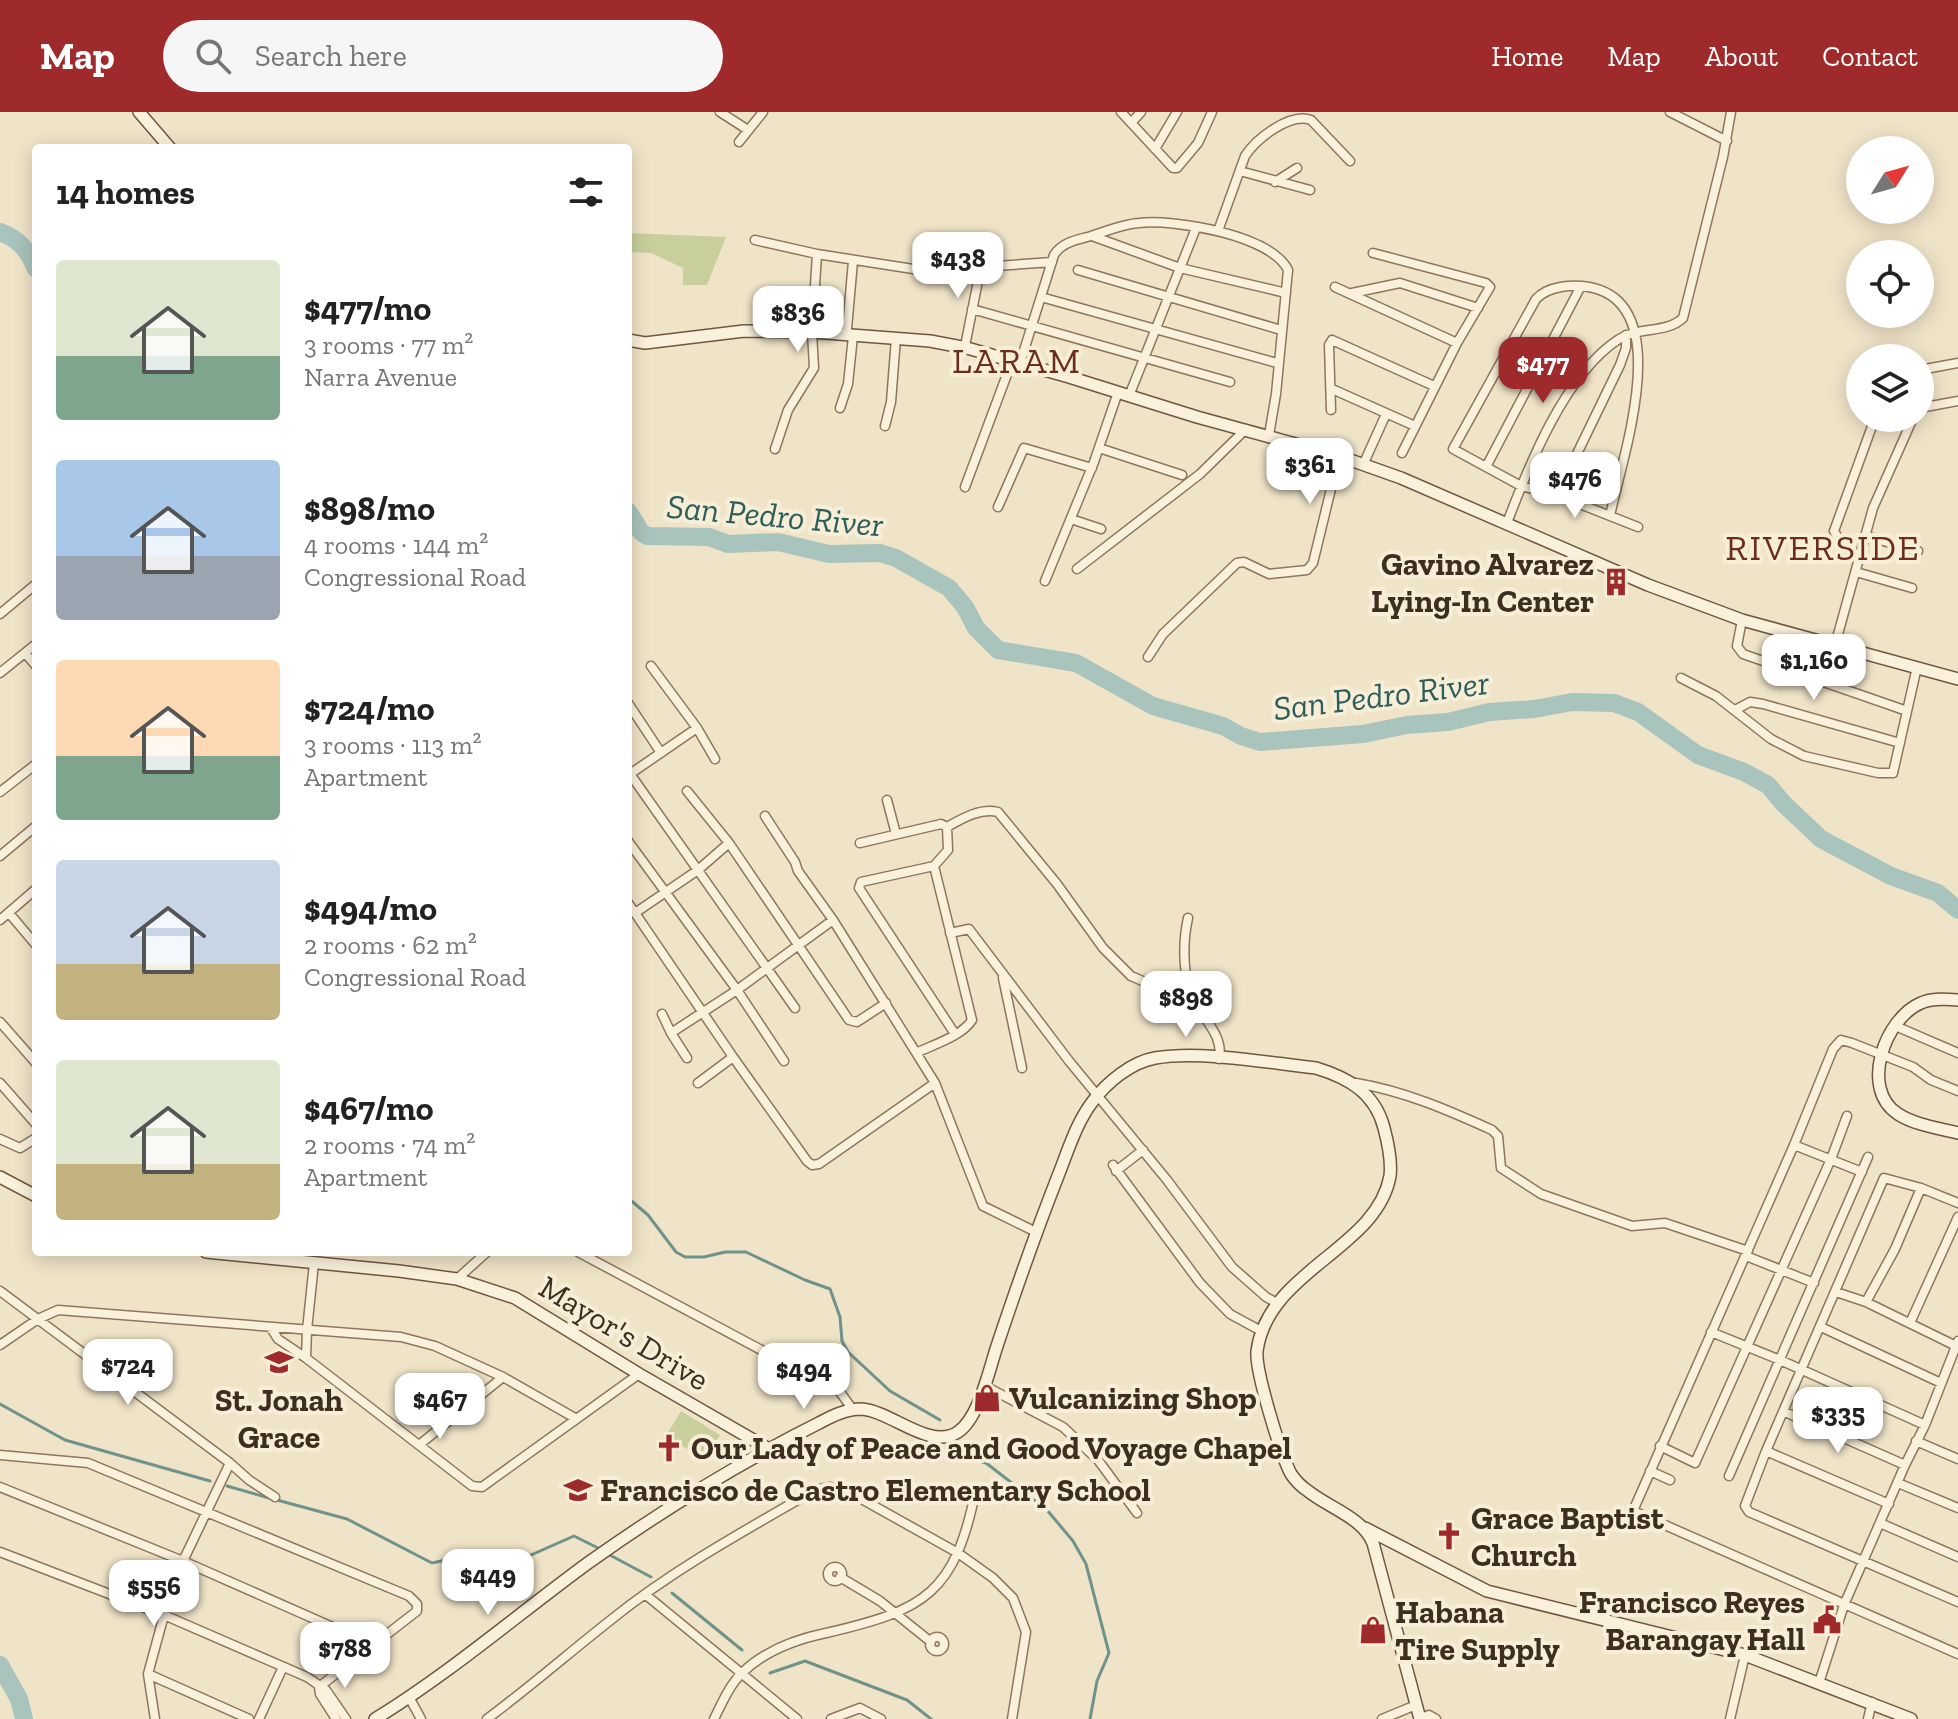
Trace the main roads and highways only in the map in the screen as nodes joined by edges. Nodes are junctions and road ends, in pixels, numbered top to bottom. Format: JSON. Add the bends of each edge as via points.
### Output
{"nodes":[{"id":1,"x":139,"y":112,"type":"edge"},
{"id":2,"x":167,"y":144,"type":"edge"},
{"id":3,"x":632,"y":341,"type":"edge"},
{"id":4,"x":1958,"y":679,"type":"edge"},
{"id":5,"x":1958,"y":1000,"type":"edge"},
{"id":6,"x":1958,"y":1133,"type":"edge"},
{"id":7,"x":0,"y":1177,"type":"edge"},
{"id":8,"x":32,"y":1194,"type":"edge"},
{"id":9,"x":245,"y":1256,"type":"edge"},
{"id":10,"x":769,"y":1449,"type":"junction"},
{"id":11,"x":1365,"y":1528,"type":"junction"},
{"id":12,"x":1399,"y":1545,"type":"junction"},
{"id":13,"x":1377,"y":1557,"type":"junction"},
{"id":14,"x":375,"y":1719,"type":"edge"},
{"id":15,"x":1420,"y":1719,"type":"edge"},
{"id":16,"x":1911,"y":1719,"type":"edge"}],
"edges":[{"from":1,"to":2,"type":"main road"},
{"from":3,"to":4,"type":"main road","via":[[744,331],[850,332],[943,343],[1339,456],[1742,620]]},
{"from":5,"to":6,"type":"main road","via":[[1937,999],[1908,1011],[1887,1039],[1879,1073],[1882,1092],[1896,1113]]},
{"from":7,"to":8,"type":"main road"},
{"from":9,"to":10,"type":"main road","name":"Mayor's Drive","via":[[457,1279],[515,1298]]},
{"from":10,"to":11,"type":"main road","via":[[853,1410],[881,1413],[926,1435],[959,1432],[985,1386],[1036,1232],[1080,1122],[1097,1095],[1133,1066],[1179,1056],[1316,1068],[1356,1083],[1373,1101],[1384,1124],[1390,1176],[1370,1215],[1277,1303],[1257,1353],[1291,1474],[1306,1490]]},
{"from":10,"to":14,"type":"main road","via":[[622,1540]]},
{"from":11,"to":12,"type":"main road"},
{"from":11,"to":13,"type":"main road"},
{"from":12,"to":13,"type":"main road"},
{"from":12,"to":16,"type":"main road","via":[[1487,1591],[1745,1655]]},
{"from":13,"to":15,"type":"main road"}]}
